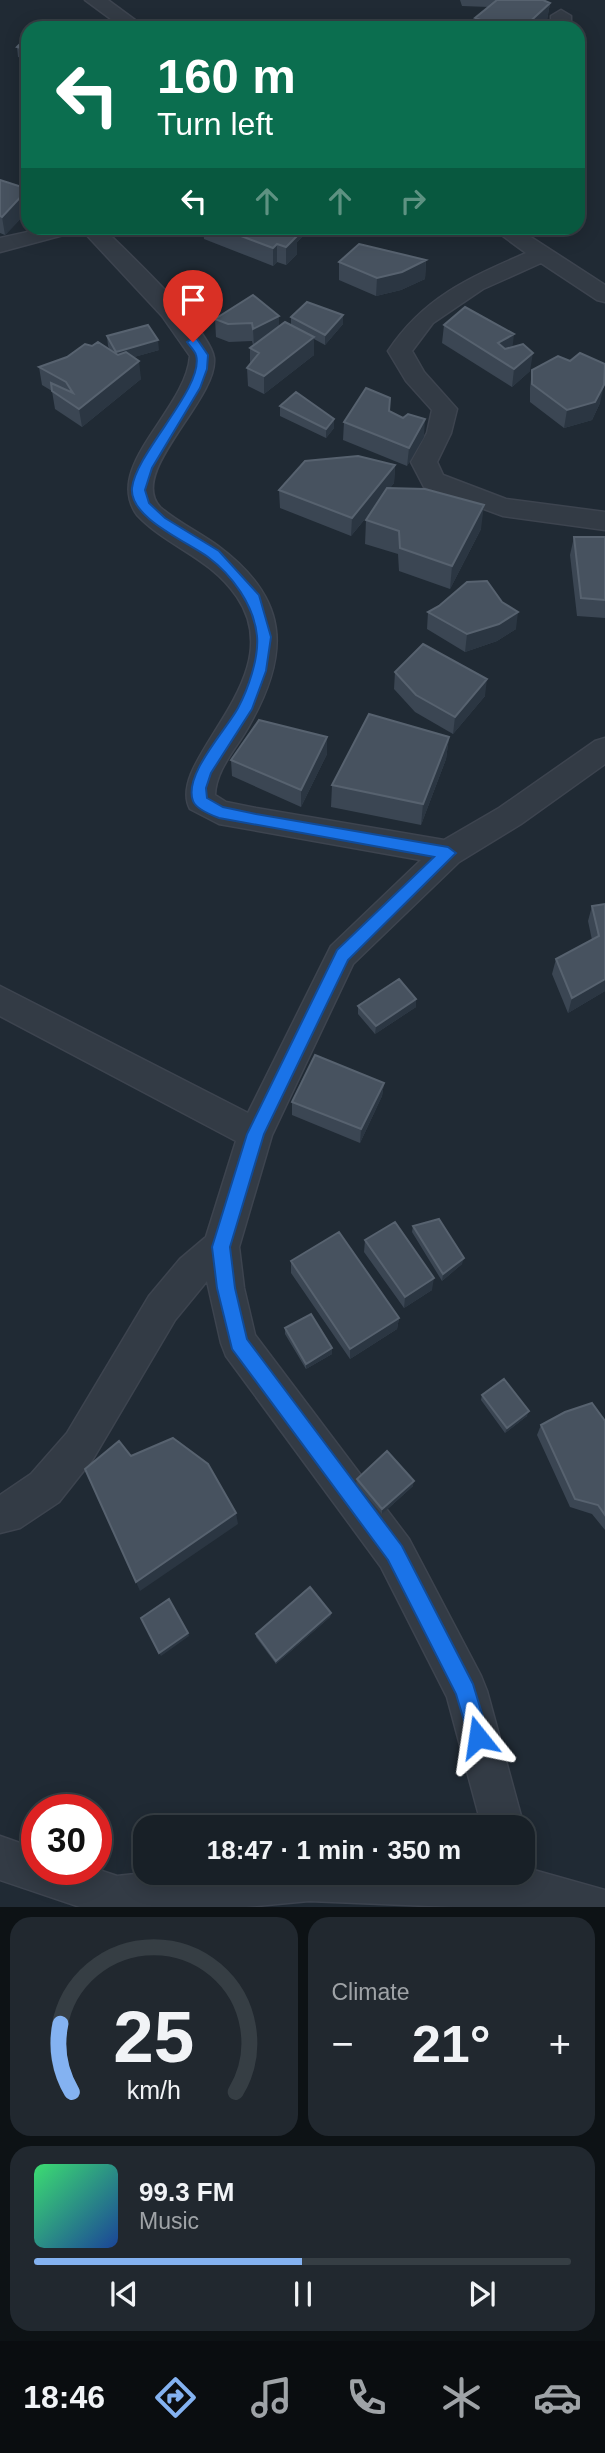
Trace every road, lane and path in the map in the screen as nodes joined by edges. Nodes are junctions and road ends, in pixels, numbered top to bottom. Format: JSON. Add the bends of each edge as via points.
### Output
{"nodes":[{"id":1,"x":95,"y":0,"type":"edge"},
{"id":2,"x":126,"y":21,"type":"edge"},
{"id":3,"x":42,"y":235,"type":"edge"},
{"id":4,"x":98,"y":235,"type":"edge"},
{"id":5,"x":514,"y":235,"type":"edge"},
{"id":6,"x":0,"y":245,"type":"edge"},
{"id":7,"x":542,"y":254,"type":"junction"},
{"id":8,"x":605,"y":295,"type":"edge"},
{"id":9,"x":605,"y":521,"type":"edge"},
{"id":10,"x":605,"y":749,"type":"edge"},
{"id":11,"x":448,"y":853,"type":"junction"},
{"id":12,"x":0,"y":1000,"type":"edge"},
{"id":13,"x":256,"y":1134,"type":"junction"},
{"id":14,"x":221,"y":1247,"type":"junction"},
{"id":15,"x":0,"y":1514,"type":"edge"},
{"id":16,"x":500,"y":1815,"type":"edge"},
{"id":17,"x":0,"y":1858,"type":"edge"},
{"id":18,"x":248,"y":1885,"type":"edge"},
{"id":19,"x":532,"y":1885,"type":"edge"},
{"id":20,"x":594,"y":1907,"type":"edge"}],
"edges":[{"from":1,"to":2,"type":"street"},
{"from":3,"to":6,"type":"street"},
{"from":4,"to":11,"type":"street","via":[[184,328],[202,355],[194,388],[145,468],[138,490],[143,505],[214,554],[254,598],[264,637],[259,671],[245,709],[204,772],[198,788],[200,801],[219,812],[256,820]]},
{"from":5,"to":7,"type":"street"},
{"from":7,"to":8,"type":"street"},
{"from":7,"to":9,"type":"street","via":[[475,284],[425,318],[400,351],[414,376],[444,409],[439,433],[424,462],[433,481],[503,508]]},
{"from":10,"to":11,"type":"street"},
{"from":11,"to":13,"type":"street","via":[[342,955]]},
{"from":12,"to":13,"type":"street"},
{"from":13,"to":14,"type":"street"},
{"from":14,"to":15,"type":"street","via":[[162,1308],[80,1447],[45,1488]]},
{"from":14,"to":16,"type":"street","via":[[239,1343],[395,1553],[466,1691]]},
{"from":17,"to":18,"type":"street","via":[[117,1898]]},
{"from":19,"to":20,"type":"street"}]}
